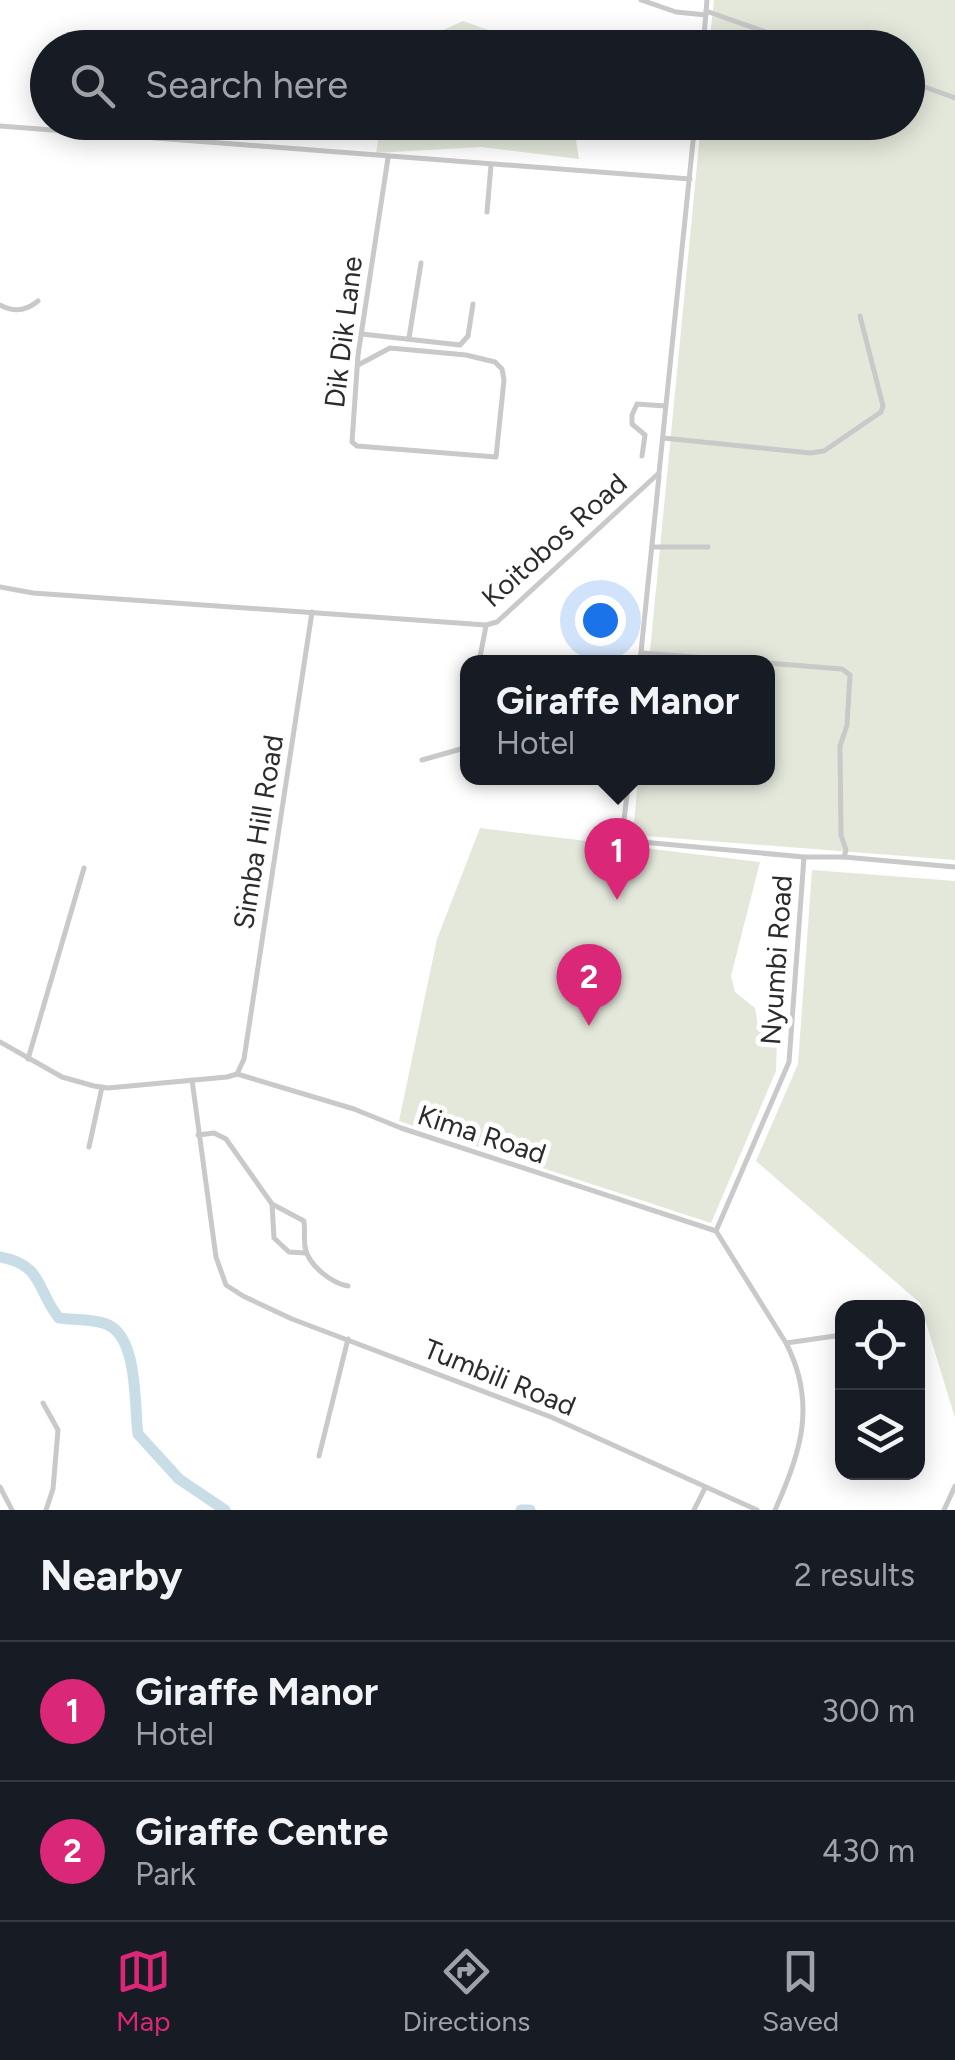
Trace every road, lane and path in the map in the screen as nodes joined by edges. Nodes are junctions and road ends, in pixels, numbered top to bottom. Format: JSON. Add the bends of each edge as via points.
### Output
{"nodes":[{"id":1,"x":641,"y":0,"type":"edge"},
{"id":2,"x":707,"y":0,"type":"edge"},
{"id":3,"x":706,"y":13,"type":"junction"},
{"id":4,"x":705,"y":30,"type":"edge"},
{"id":5,"x":757,"y":30,"type":"edge"},
{"id":6,"x":925,"y":87,"type":"edge"},
{"id":7,"x":955,"y":98,"type":"edge"},
{"id":8,"x":0,"y":126,"type":"edge"},
{"id":9,"x":30,"y":128,"type":"edge"},
{"id":10,"x":171,"y":140,"type":"edge"},
{"id":11,"x":693,"y":140,"type":"edge"},
{"id":12,"x":388,"y":158,"type":"junction"},
{"id":13,"x":490,"y":165,"type":"junction"},
{"id":14,"x":690,"y":179,"type":"junction"},
{"id":15,"x":486,"y":212,"type":"dead end"},
{"id":16,"x":422,"y":263,"type":"dead end"},
{"id":17,"x":38,"y":301,"type":"dead end"},
{"id":18,"x":472,"y":304,"type":"dead end"},
{"id":19,"x":0,"y":305,"type":"edge"},
{"id":20,"x":860,"y":316,"type":"dead end"},
{"id":21,"x":362,"y":334,"type":"junction"},
{"id":22,"x":409,"y":338,"type":"junction"},
{"id":23,"x":358,"y":365,"type":"junction"},
{"id":24,"x":664,"y":406,"type":"junction"},
{"id":25,"x":662,"y":438,"type":"junction"},
{"id":26,"x":642,"y":456,"type":"dead end"},
{"id":27,"x":659,"y":473,"type":"junction"},
{"id":28,"x":652,"y":547,"type":"junction"},
{"id":29,"x":708,"y":547,"type":"dead end"},
{"id":30,"x":0,"y":588,"type":"edge"},
{"id":31,"x":312,"y":612,"type":"junction"},
{"id":32,"x":486,"y":625,"type":"junction"},
{"id":33,"x":641,"y":653,"type":"joint"},
{"id":34,"x":481,"y":655,"type":"edge"},
{"id":35,"x":666,"y":655,"type":"edge"},
{"id":36,"x":775,"y":664,"type":"edge"},
{"id":37,"x":460,"y":749,"type":"edge"},
{"id":38,"x":422,"y":760,"type":"dead end"},
{"id":39,"x":629,"y":785,"type":"edge"},
{"id":40,"x":804,"y":856,"type":"junction"},
{"id":41,"x":844,"y":857,"type":"junction"},
{"id":42,"x":955,"y":867,"type":"edge"},
{"id":43,"x":84,"y":868,"type":"dead end"},
{"id":44,"x":0,"y":1042,"type":"edge"},
{"id":45,"x":28,"y":1059,"type":"junction"},
{"id":46,"x":237,"y":1074,"type":"junction"},
{"id":47,"x":192,"y":1080,"type":"junction"},
{"id":48,"x":102,"y":1087,"type":"junction"},
{"id":49,"x":198,"y":1135,"type":"junction"},
{"id":50,"x":89,"y":1147,"type":"dead end"},
{"id":51,"x":272,"y":1204,"type":"junction"},
{"id":52,"x":716,"y":1231,"type":"junction"},
{"id":53,"x":306,"y":1253,"type":"junction"},
{"id":54,"x":348,"y":1286,"type":"dead end"},
{"id":55,"x":835,"y":1336,"type":"edge"},
{"id":56,"x":348,"y":1339,"type":"junction"},
{"id":57,"x":786,"y":1343,"type":"junction"},
{"id":58,"x":43,"y":1404,"type":"dead end"},
{"id":59,"x":319,"y":1456,"type":"dead end"},
{"id":60,"x":955,"y":1486,"type":"edge"},
{"id":61,"x":0,"y":1487,"type":"edge"},
{"id":62,"x":705,"y":1488,"type":"junction"},
{"id":63,"x":12,"y":1510,"type":"edge"},
{"id":64,"x":46,"y":1510,"type":"edge"},
{"id":65,"x":694,"y":1510,"type":"edge"},
{"id":66,"x":758,"y":1510,"type":"edge"},
{"id":67,"x":775,"y":1510,"type":"edge"},
{"id":68,"x":944,"y":1510,"type":"edge"}],
"edges":[{"from":1,"to":3,"type":"street"},
{"from":2,"to":3,"type":"street"},
{"from":3,"to":4,"type":"street"},
{"from":3,"to":5,"type":"street"},
{"from":6,"to":7,"type":"street"},
{"from":8,"to":9,"type":"street"},
{"from":10,"to":12,"type":"street"},
{"from":11,"to":14,"type":"street","name":"Koitobos Road"},
{"from":12,"to":13,"type":"street"},
{"from":12,"to":21,"type":"street","name":"Dik Dik Lane"},
{"from":13,"to":14,"type":"street"},
{"from":13,"to":15,"type":"street"},
{"from":14,"to":24,"type":"street","name":"Koitobos Road"},
{"from":16,"to":22,"type":"street"},
{"from":17,"to":19,"type":"street","via":[[18,311]]},
{"from":18,"to":22,"type":"street","via":[[468,336],[460,345]]},
{"from":20,"to":25,"type":"street","via":[[882,406],[878,416],[824,451]]},
{"from":21,"to":22,"type":"street"},
{"from":21,"to":23,"type":"street","name":"Dik Dik Lane"},
{"from":23,"to":23,"type":"street","name":"Dik Dik Lane","via":[[350,437],[356,446],[496,457],[504,380],[494,362],[390,348]]},
{"from":24,"to":25,"type":"street","name":"Koitobos Road"},
{"from":24,"to":26,"type":"street","via":[[638,404],[632,414],[632,424],[645,435]]},
{"from":25,"to":27,"type":"street","name":"Koitobos Road"},
{"from":27,"to":28,"type":"street"},
{"from":27,"to":32,"type":"street","name":"Koitobos Road","via":[[504,617]]},
{"from":28,"to":29,"type":"street"},
{"from":28,"to":33,"type":"street"},
{"from":30,"to":31,"type":"street","name":"Koitobos Road"},
{"from":31,"to":32,"type":"street","name":"Koitobos Road"},
{"from":31,"to":46,"type":"street","name":"Simba Hill Road"},
{"from":32,"to":34,"type":"street"},
{"from":33,"to":35,"type":"street"},
{"from":36,"to":41,"type":"street","via":[[850,675],[840,746]]},
{"from":37,"to":38,"type":"street"},
{"from":39,"to":40,"type":"street","via":[[625,836],[631,841]]},
{"from":40,"to":41,"type":"street"},
{"from":40,"to":52,"type":"street","name":"Nyumbi Road","via":[[788,1062]]},
{"from":41,"to":42,"type":"street"},
{"from":43,"to":45,"type":"street"},
{"from":44,"to":45,"type":"street"},
{"from":45,"to":48,"type":"street"},
{"from":46,"to":47,"type":"street"},
{"from":46,"to":52,"type":"street","name":"Kima Road"},
{"from":47,"to":48,"type":"street"},
{"from":47,"to":49,"type":"street"},
{"from":48,"to":50,"type":"street"},
{"from":49,"to":51,"type":"street","via":[[226,1139]]},
{"from":49,"to":56,"type":"street","name":"Tumbili Road","via":[[226,1284]]},
{"from":51,"to":53,"type":"street","via":[[304,1221]]},
{"from":51,"to":53,"type":"street","via":[[274,1238],[289,1252]]},
{"from":52,"to":57,"type":"street"},
{"from":53,"to":54,"type":"street","via":[[329,1280]]},
{"from":55,"to":57,"type":"street"},
{"from":56,"to":59,"type":"street"},
{"from":56,"to":62,"type":"street","name":"Tumbili Road","via":[[550,1417]]},
{"from":57,"to":67,"type":"street","via":[[800,1381],[802,1440]]},
{"from":58,"to":64,"type":"street","via":[[58,1430]]},
{"from":60,"to":68,"type":"street"},
{"from":61,"to":63,"type":"street"},
{"from":62,"to":65,"type":"street"},
{"from":62,"to":66,"type":"street","name":"Tumbili Road"}]}
